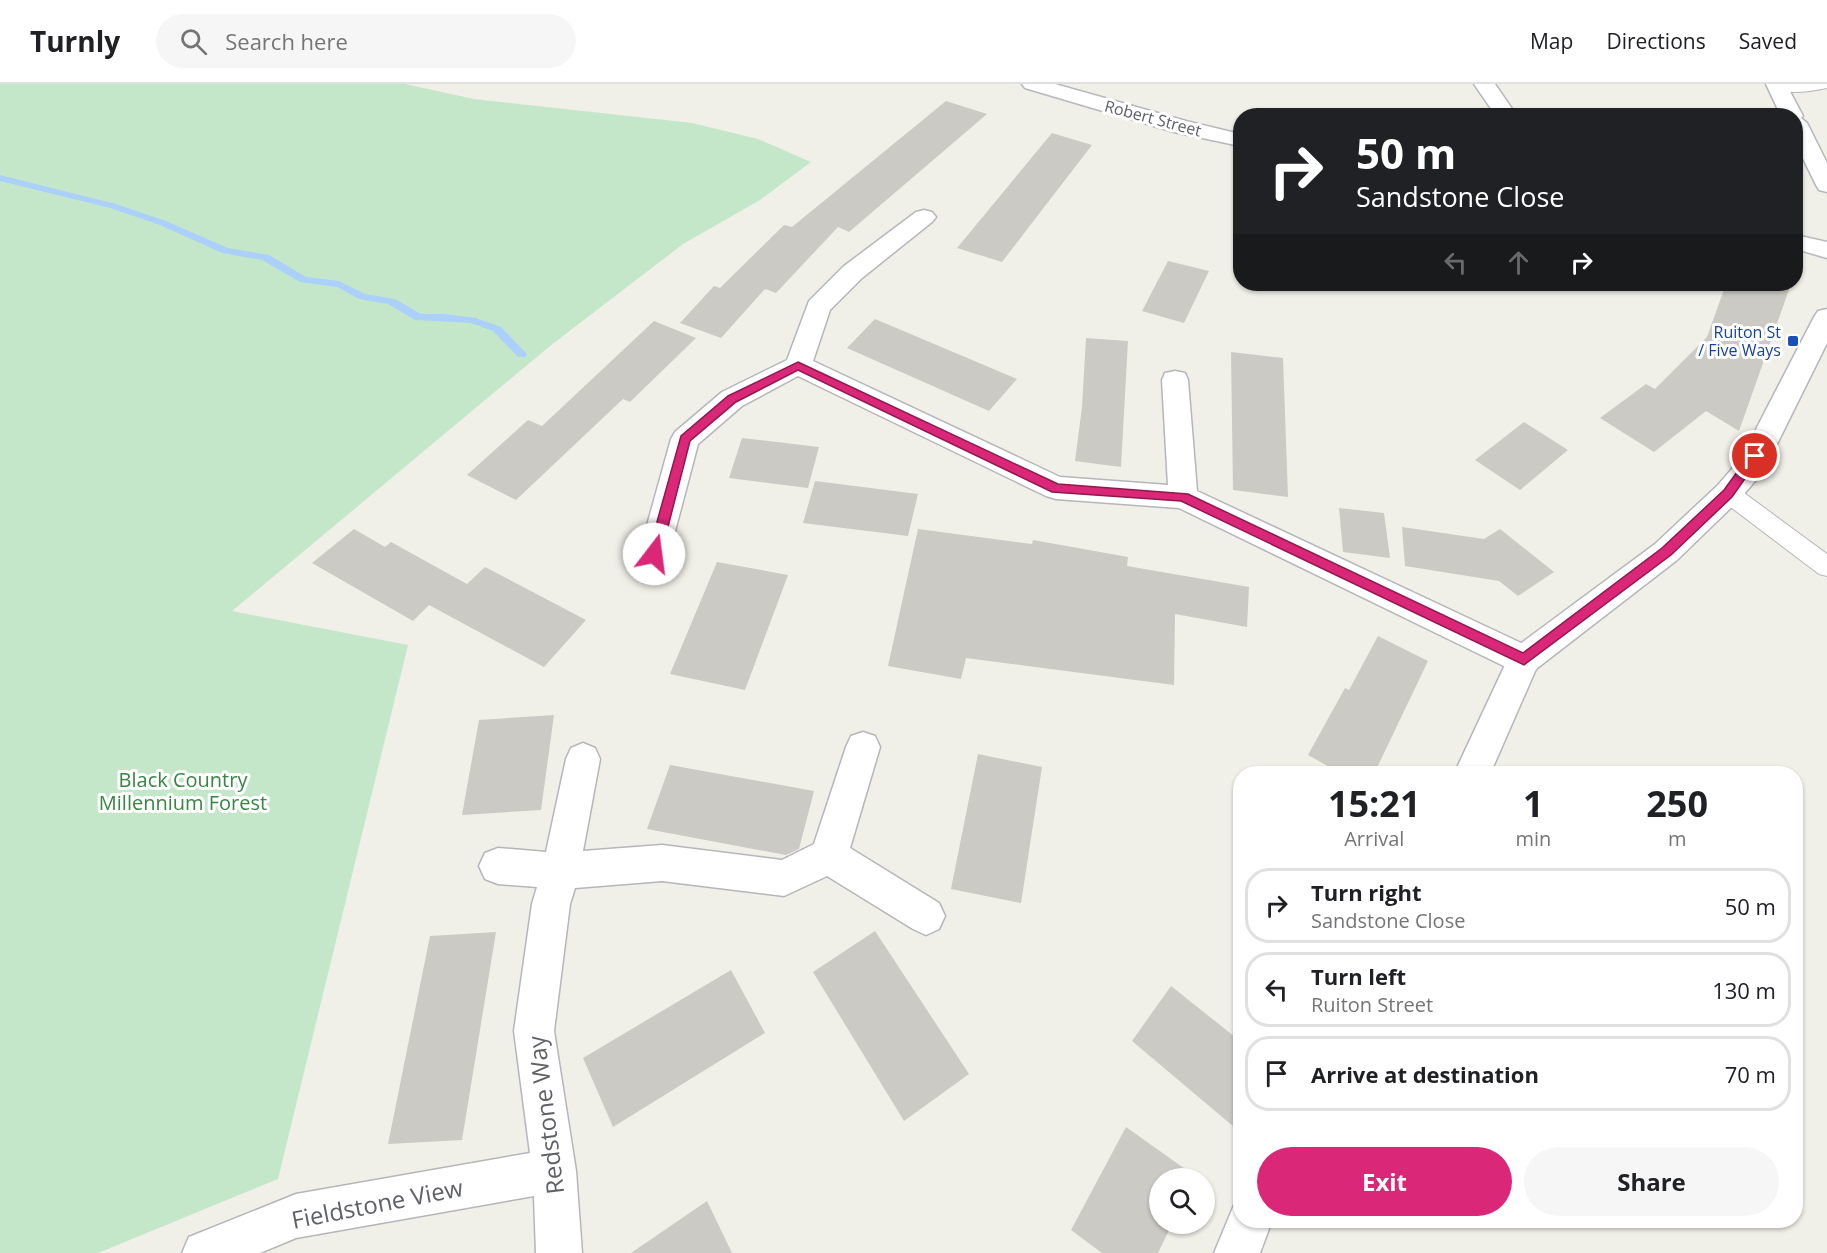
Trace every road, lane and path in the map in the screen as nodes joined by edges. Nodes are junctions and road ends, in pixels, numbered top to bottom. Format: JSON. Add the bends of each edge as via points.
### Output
{"nodes":[{"id":1,"x":1032,"y":84,"type":"edge"},
{"id":2,"x":1484,"y":84,"type":"edge"},
{"id":3,"x":1825,"y":84,"type":"edge"},
{"id":4,"x":1776,"y":85,"type":"edge"},
{"id":5,"x":1501,"y":108,"type":"edge"},
{"id":6,"x":1788,"y":108,"type":"edge"},
{"id":7,"x":1803,"y":137,"type":"edge"},
{"id":8,"x":1233,"y":138,"type":"edge"},
{"id":9,"x":1827,"y":184,"type":"edge"},
{"id":10,"x":924,"y":217,"type":"dead end"},
{"id":11,"x":1803,"y":244,"type":"edge"},
{"id":12,"x":1827,"y":250,"type":"edge"},
{"id":13,"x":1827,"y":317,"type":"edge"},
{"id":14,"x":1819,"y":346,"type":"edge"},
{"id":15,"x":798,"y":365,"type":"junction"},
{"id":16,"x":1175,"y":380,"type":"dead end"},
{"id":17,"x":1728,"y":493,"type":"junction"},
{"id":18,"x":1183,"y":497,"type":"junction"},
{"id":19,"x":654,"y":554,"type":"dead end"},
{"id":20,"x":1827,"y":567,"type":"edge"},
{"id":21,"x":1524,"y":660,"type":"junction"},
{"id":22,"x":863,"y":747,"type":"dead end"},
{"id":23,"x":583,"y":759,"type":"dead end"},
{"id":24,"x":1476,"y":766,"type":"edge"},
{"id":25,"x":829,"y":856,"type":"junction"},
{"id":26,"x":498,"y":866,"type":"dead end"},
{"id":27,"x":561,"y":871,"type":"junction"},
{"id":28,"x":926,"y":916,"type":"dead end"},
{"id":29,"x":554,"y":1171,"type":"junction"},
{"id":30,"x":1247,"y":1228,"type":"edge"},
{"id":31,"x":205,"y":1253,"type":"edge"},
{"id":32,"x":559,"y":1253,"type":"edge"},
{"id":33,"x":1237,"y":1253,"type":"edge"}],
"edges":[{"from":1,"to":8,"type":"street","name":"Robert Street"},
{"from":2,"to":5,"type":"street"},
{"from":3,"to":4,"type":"lane"},
{"from":4,"to":6,"type":"street"},
{"from":7,"to":9,"type":"street"},
{"from":10,"to":15,"type":"street","via":[[853,272],[818,307]]},
{"from":11,"to":12,"type":"street"},
{"from":13,"to":14,"type":"street"},
{"from":14,"to":17,"type":"street","via":[[1747,471]]},
{"from":15,"to":18,"type":"street","via":[[1056,488]]},
{"from":15,"to":19,"type":"street","via":[[732,399],[685,439]]},
{"from":16,"to":18,"type":"street"},
{"from":17,"to":20,"type":"lane"},
{"from":17,"to":21,"type":"street","via":[[1666,552]]},
{"from":18,"to":21,"type":"street"},
{"from":21,"to":24,"type":"street"},
{"from":22,"to":25,"type":"street"},
{"from":23,"to":27,"type":"street","name":"Redstone Way"},
{"from":25,"to":27,"type":"street","via":[[784,878],[662,863]]},
{"from":25,"to":28,"type":"street"},
{"from":26,"to":27,"type":"street"},
{"from":27,"to":29,"type":"street","name":"Redstone Way","via":[[551,904],[534,1031]]},
{"from":29,"to":31,"type":"street","name":"Fieldstone View","via":[[296,1215]]},
{"from":29,"to":32,"type":"street","name":"Redstone Way"},
{"from":30,"to":33,"type":"street"}]}
